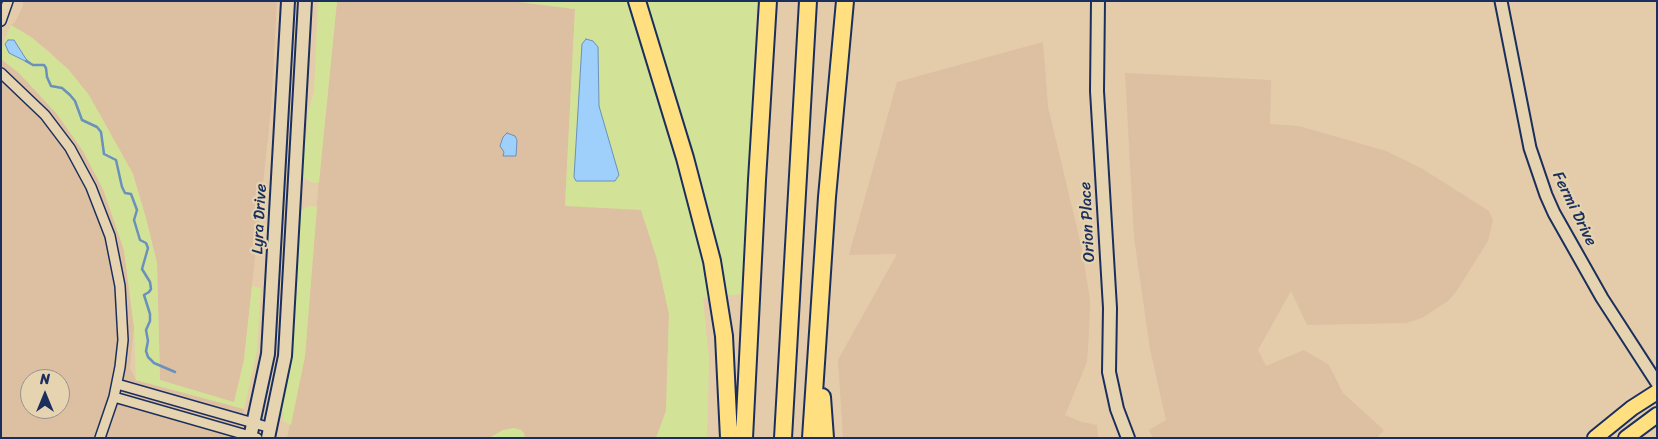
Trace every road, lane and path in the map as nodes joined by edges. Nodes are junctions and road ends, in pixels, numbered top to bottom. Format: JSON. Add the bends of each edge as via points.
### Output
{"nodes":[{"id":1,"x":8,"y":1,"type":"edge"},
{"id":2,"x":288,"y":1,"type":"edge"},
{"id":3,"x":305,"y":1,"type":"edge"},
{"id":4,"x":637,"y":1,"type":"edge"},
{"id":5,"x":768,"y":1,"type":"edge"},
{"id":6,"x":808,"y":1,"type":"edge"},
{"id":7,"x":845,"y":1,"type":"edge"},
{"id":8,"x":1098,"y":1,"type":"edge"},
{"id":9,"x":1501,"y":1,"type":"edge"},
{"id":10,"x":1,"y":20,"type":"edge"},
{"id":11,"x":1,"y":73,"type":"edge"},
{"id":12,"x":818,"y":330,"type":"junction"},
{"id":13,"x":1657,"y":382,"type":"edge"},
{"id":14,"x":117,"y":384,"type":"junction"},
{"id":15,"x":1657,"y":392,"type":"edge"},
{"id":16,"x":114,"y":397,"type":"junction"},
{"id":17,"x":1657,"y":415,"type":"edge"},
{"id":18,"x":254,"y":423,"type":"junction"},
{"id":19,"x":269,"y":433,"type":"edge"},
{"id":20,"x":253,"y":437,"type":"edge"},
{"id":21,"x":100,"y":438,"type":"edge"},
{"id":22,"x":729,"y":438,"type":"edge"},
{"id":23,"x":744,"y":438,"type":"edge"},
{"id":24,"x":783,"y":438,"type":"edge"},
{"id":25,"x":811,"y":438,"type":"edge"},
{"id":26,"x":825,"y":438,"type":"edge"},
{"id":27,"x":1128,"y":438,"type":"edge"},
{"id":28,"x":1595,"y":438,"type":"edge"},
{"id":29,"x":1626,"y":438,"type":"edge"}],
"edges":[{"from":1,"to":10,"type":"street"},
{"from":2,"to":18,"type":"main road","name":"Lyra Drive","via":[[270,338]]},
{"from":3,"to":19,"type":"main road","name":"Lyra Drive","via":[[286,350]]},
{"from":4,"to":22,"type":"highway","via":[[686,158],[712,262],[724,336]]},
{"from":5,"to":23,"type":"highway"},
{"from":6,"to":24,"type":"highway"},
{"from":7,"to":12,"type":"highway","via":[[826,197]]},
{"from":8,"to":27,"type":"main road","name":"Orion Place","via":[[1097,91],[1110,308],[1110,372],[1117,409]]},
{"from":9,"to":13,"type":"street","name":"Fermi Drive","via":[[1530,148],[1546,195],[1602,298]]},
{"from":11,"to":14,"type":"street","via":[[38,108],[64,139],[85,175],[104,219],[114,252],[122,300],[123,340]]},
{"from":12,"to":25,"type":"highway"},
{"from":12,"to":26,"type":"highway"},
{"from":14,"to":16,"type":"street"},
{"from":14,"to":18,"type":"street"},
{"from":15,"to":28,"type":"main road"},
{"from":16,"to":20,"type":"street"},
{"from":16,"to":21,"type":"street"},
{"from":17,"to":29,"type":"main road"},
{"from":18,"to":19,"type":"street"},
{"from":18,"to":20,"type":"main road","name":"Lyra Drive"}]}
